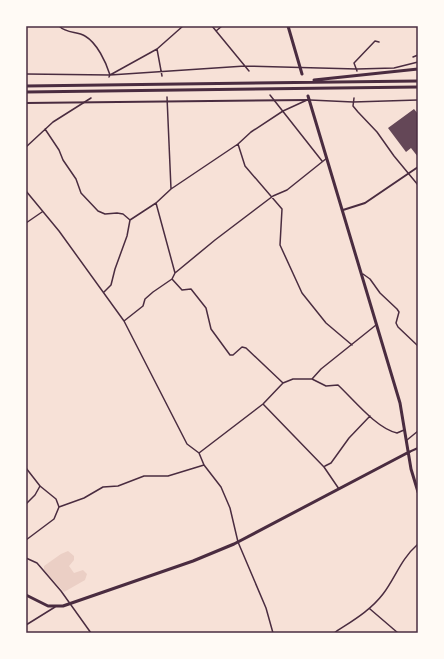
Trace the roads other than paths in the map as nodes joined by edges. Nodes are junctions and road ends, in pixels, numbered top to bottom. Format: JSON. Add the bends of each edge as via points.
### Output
{"nodes":[{"id":1,"x":59,"y":26,"type":"edge"},
{"id":2,"x":183,"y":26,"type":"edge"},
{"id":3,"x":212,"y":26,"type":"edge"},
{"id":4,"x":222,"y":26,"type":"edge"},
{"id":5,"x":288,"y":26,"type":"edge"},
{"id":6,"x":216,"y":31,"type":"junction"},
{"id":7,"x":379,"y":42,"type":"dead end"},
{"id":8,"x":157,"y":49,"type":"junction"},
{"id":9,"x":418,"y":55,"type":"edge"},
{"id":10,"x":413,"y":58,"type":"dead end"},
{"id":11,"x":418,"y":62,"type":"edge"},
{"id":12,"x":245,"y":66,"type":"junction"},
{"id":13,"x":300,"y":68,"type":"junction"},
{"id":14,"x":418,"y":69,"type":"edge"},
{"id":15,"x":357,"y":70,"type":"junction"},
{"id":16,"x":249,"y":71,"type":"dead end"},
{"id":17,"x":160,"y":72,"type":"junction"},
{"id":18,"x":26,"y":74,"type":"edge"},
{"id":19,"x":302,"y":74,"type":"dead end"},
{"id":20,"x":110,"y":75,"type":"junction"},
{"id":21,"x":162,"y":76,"type":"dead end"},
{"id":22,"x":109,"y":77,"type":"dead end"},
{"id":23,"x":418,"y":81,"type":"edge"},
{"id":24,"x":289,"y":82,"type":"junction"},
{"id":25,"x":26,"y":86,"type":"edge"},
{"id":26,"x":418,"y":88,"type":"edge"},
{"id":27,"x":26,"y":92,"type":"edge"},
{"id":28,"x":270,"y":95,"type":"dead end"},
{"id":29,"x":308,"y":96,"type":"dead end"},
{"id":30,"x":167,"y":97,"type":"dead end"},
{"id":31,"x":91,"y":98,"type":"dead end"},
{"id":32,"x":354,"y":98,"type":"dead end"},
{"id":33,"x":274,"y":100,"type":"junction"},
{"id":34,"x":308,"y":100,"type":"junction"},
{"id":35,"x":418,"y":100,"type":"edge"},
{"id":36,"x":168,"y":101,"type":"junction"},
{"id":37,"x":85,"y":102,"type":"junction"},
{"id":38,"x":354,"y":102,"type":"junction"},
{"id":39,"x":26,"y":103,"type":"edge"},
{"id":40,"x":283,"y":111,"type":"junction"},
{"id":41,"x":45,"y":130,"type":"junction"},
{"id":42,"x":238,"y":144,"type":"junction"},
{"id":43,"x":26,"y":147,"type":"edge"},
{"id":44,"x":327,"y":158,"type":"junction"},
{"id":45,"x":322,"y":161,"type":"junction"},
{"id":46,"x":418,"y":167,"type":"edge"},
{"id":47,"x":409,"y":173,"type":"junction"},
{"id":48,"x":418,"y":185,"type":"edge"},
{"id":49,"x":171,"y":189,"type":"junction"},
{"id":50,"x":26,"y":191,"type":"edge"},
{"id":51,"x":273,"y":196,"type":"junction"},
{"id":52,"x":156,"y":203,"type":"junction"},
{"id":53,"x":343,"y":210,"type":"junction"},
{"id":54,"x":42,"y":212,"type":"junction"},
{"id":55,"x":130,"y":220,"type":"junction"},
{"id":56,"x":26,"y":224,"type":"edge"},
{"id":57,"x":174,"y":273,"type":"junction"},
{"id":58,"x":361,"y":273,"type":"junction"},
{"id":59,"x":172,"y":278,"type":"junction"},
{"id":60,"x":104,"y":292,"type":"junction"},
{"id":61,"x":124,"y":321,"type":"junction"},
{"id":62,"x":376,"y":325,"type":"junction"},
{"id":63,"x":352,"y":345,"type":"junction"},
{"id":64,"x":418,"y":346,"type":"edge"},
{"id":65,"x":312,"y":379,"type":"junction"},
{"id":66,"x":283,"y":383,"type":"junction"},
{"id":67,"x":263,"y":404,"type":"junction"},
{"id":68,"x":370,"y":416,"type":"junction"},
{"id":69,"x":405,"y":429,"type":"junction"},
{"id":70,"x":418,"y":431,"type":"edge"},
{"id":71,"x":407,"y":440,"type":"junction"},
{"id":72,"x":418,"y":448,"type":"edge"},
{"id":73,"x":409,"y":452,"type":"junction"},
{"id":74,"x":199,"y":453,"type":"junction"},
{"id":75,"x":204,"y":465,"type":"junction"},
{"id":76,"x":324,"y":467,"type":"junction"},
{"id":77,"x":26,"y":468,"type":"edge"},
{"id":78,"x":40,"y":486,"type":"junction"},
{"id":79,"x":339,"y":489,"type":"junction"},
{"id":80,"x":418,"y":492,"type":"edge"},
{"id":81,"x":26,"y":504,"type":"edge"},
{"id":82,"x":59,"y":507,"type":"junction"},
{"id":83,"x":26,"y":540,"type":"edge"},
{"id":84,"x":238,"y":542,"type":"junction"},
{"id":85,"x":418,"y":544,"type":"edge"},
{"id":86,"x":26,"y":558,"type":"edge"},
{"id":87,"x":26,"y":595,"type":"edge"},
{"id":88,"x":70,"y":604,"type":"junction"},
{"id":89,"x":55,"y":607,"type":"junction"},
{"id":90,"x":370,"y":608,"type":"junction"},
{"id":91,"x":26,"y":625,"type":"edge"},
{"id":92,"x":89,"y":632,"type":"edge"},
{"id":93,"x":273,"y":633,"type":"edge"},
{"id":94,"x":334,"y":633,"type":"edge"},
{"id":95,"x":398,"y":633,"type":"edge"}],
"edges":[{"from":1,"to":20,"type":"street","via":[[69,32],[84,35],[91,41],[107,64]]},
{"from":2,"to":8,"type":"street"},
{"from":3,"to":6,"type":"street"},
{"from":4,"to":6,"type":"street"},
{"from":5,"to":13,"type":"main road"},
{"from":6,"to":12,"type":"street"},
{"from":7,"to":15,"type":"street","via":[[375,41],[370,45],[354,63]]},
{"from":8,"to":17,"type":"street"},
{"from":8,"to":20,"type":"street"},
{"from":9,"to":10,"type":"street"},
{"from":11,"to":15,"type":"street","via":[[394,68]]},
{"from":12,"to":13,"type":"street"},
{"from":12,"to":16,"type":"street"},
{"from":12,"to":17,"type":"street"},
{"from":13,"to":15,"type":"street"},
{"from":13,"to":19,"type":"main road"},
{"from":14,"to":24,"type":"main road"},
{"from":17,"to":20,"type":"street"},
{"from":17,"to":21,"type":"street"},
{"from":18,"to":20,"type":"street"},
{"from":20,"to":22,"type":"street"},
{"from":23,"to":24,"type":"main road"},
{"from":24,"to":25,"type":"main road"},
{"from":26,"to":27,"type":"main road"},
{"from":28,"to":33,"type":"street"},
{"from":29,"to":34,"type":"main road"},
{"from":30,"to":36,"type":"street"},
{"from":31,"to":37,"type":"street"},
{"from":32,"to":38,"type":"street"},
{"from":33,"to":34,"type":"street"},
{"from":33,"to":36,"type":"street"},
{"from":33,"to":40,"type":"street"},
{"from":34,"to":38,"type":"street"},
{"from":34,"to":40,"type":"street"},
{"from":34,"to":44,"type":"main road"},
{"from":35,"to":38,"type":"street"},
{"from":36,"to":37,"type":"street"},
{"from":36,"to":49,"type":"street"},
{"from":37,"to":39,"type":"street"},
{"from":37,"to":41,"type":"street"},
{"from":38,"to":47,"type":"street","via":[[353,106]]},
{"from":40,"to":42,"type":"street"},
{"from":40,"to":45,"type":"street"},
{"from":41,"to":43,"type":"street"},
{"from":41,"to":55,"type":"street","via":[[76,179],[81,193],[105,214],[123,214]]},
{"from":42,"to":49,"type":"street"},
{"from":42,"to":51,"type":"street","via":[[245,166]]},
{"from":44,"to":45,"type":"street"},
{"from":44,"to":53,"type":"main road"},
{"from":45,"to":51,"type":"street","via":[[287,190]]},
{"from":46,"to":47,"type":"street"},
{"from":47,"to":48,"type":"street"},
{"from":47,"to":53,"type":"street","via":[[365,203]]},
{"from":49,"to":52,"type":"street"},
{"from":50,"to":54,"type":"street"},
{"from":51,"to":57,"type":"street"},
{"from":51,"to":63,"type":"street","via":[[282,209],[280,245],[302,293],[326,323]]},
{"from":52,"to":55,"type":"street"},
{"from":52,"to":57,"type":"street"},
{"from":53,"to":58,"type":"main road"},
{"from":54,"to":56,"type":"street"},
{"from":54,"to":60,"type":"street"},
{"from":55,"to":60,"type":"street","via":[[111,285]]},
{"from":57,"to":59,"type":"street"},
{"from":58,"to":62,"type":"main road"},
{"from":58,"to":64,"type":"street","via":[[370,279],[397,309],[398,327]]},
{"from":59,"to":61,"type":"street","via":[[145,299],[143,306]]},
{"from":59,"to":66,"type":"street","via":[[182,290],[191,289],[195,293],[206,308],[211,329],[230,355],[242,347],[246,348]]},
{"from":60,"to":61,"type":"street"},
{"from":61,"to":74,"type":"street","via":[[187,444]]},
{"from":62,"to":63,"type":"street"},
{"from":62,"to":69,"type":"main road","via":[[400,403]]},
{"from":63,"to":65,"type":"street"},
{"from":65,"to":66,"type":"street","via":[[293,379]]},
{"from":65,"to":68,"type":"street","via":[[326,386],[338,385]]},
{"from":66,"to":67,"type":"street"},
{"from":67,"to":74,"type":"street"},
{"from":67,"to":76,"type":"street"},
{"from":68,"to":69,"type":"street","via":[[393,432]]},
{"from":68,"to":76,"type":"street","via":[[331,463]]},
{"from":69,"to":71,"type":"main road"},
{"from":70,"to":71,"type":"street"},
{"from":71,"to":73,"type":"main road"},
{"from":72,"to":73,"type":"street"},
{"from":73,"to":79,"type":"main road"},
{"from":73,"to":80,"type":"main road"},
{"from":74,"to":75,"type":"street"},
{"from":75,"to":82,"type":"street","via":[[168,476],[144,476],[118,486],[103,487],[84,498]]},
{"from":75,"to":84,"type":"street","via":[[222,488]]},
{"from":76,"to":79,"type":"street"},
{"from":77,"to":78,"type":"street"},
{"from":78,"to":81,"type":"street"},
{"from":78,"to":82,"type":"street","via":[[56,499]]},
{"from":79,"to":84,"type":"main road"},
{"from":82,"to":83,"type":"street","via":[[54,519]]},
{"from":84,"to":88,"type":"main road"},
{"from":84,"to":93,"type":"street","via":[[266,608]]},
{"from":85,"to":90,"type":"street","via":[[403,560],[383,594]]},
{"from":86,"to":88,"type":"street","via":[[36,563]]},
{"from":87,"to":89,"type":"main road"},
{"from":88,"to":89,"type":"main road"},
{"from":88,"to":92,"type":"street"},
{"from":89,"to":91,"type":"street"},
{"from":90,"to":94,"type":"street"},
{"from":90,"to":95,"type":"street"}]}
